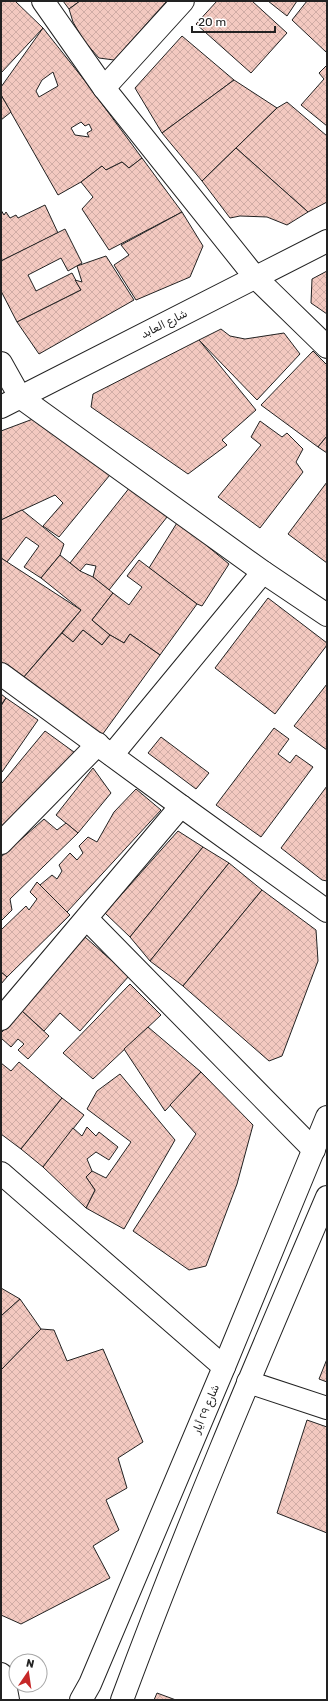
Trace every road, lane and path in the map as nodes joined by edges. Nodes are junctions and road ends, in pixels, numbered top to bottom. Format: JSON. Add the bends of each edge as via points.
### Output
{"nodes":[{"id":1,"x":43,"y":1,"type":"edge"},
{"id":2,"x":183,"y":1,"type":"edge"},
{"id":3,"x":104,"y":88,"type":"junction"},
{"id":4,"x":327,"y":241,"type":"edge"},
{"id":5,"x":255,"y":277,"type":"junction"},
{"id":6,"x":327,"y":347,"type":"edge"},
{"id":7,"x":1,"y":363,"type":"edge"},
{"id":8,"x":10,"y":402,"type":"edge"},
{"id":9,"x":264,"y":572,"type":"junction"},
{"id":10,"x":327,"y":615,"type":"edge"},
{"id":11,"x":1,"y":674,"type":"edge"},
{"id":12,"x":105,"y":749,"type":"junction"},
{"id":13,"x":181,"y":806,"type":"junction"},
{"id":14,"x":1,"y":843,"type":"edge"},
{"id":15,"x":327,"y":911,"type":"edge"},
{"id":16,"x":87,"y":919,"type":"junction"},
{"id":17,"x":1,"y":1019,"type":"edge"},
{"id":18,"x":327,"y":1117,"type":"edge"},
{"id":19,"x":314,"y":1150,"type":"junction"},
{"id":20,"x":1,"y":1173,"type":"edge"},
{"id":21,"x":327,"y":1197,"type":"edge"},
{"id":22,"x":224,"y":1367,"type":"junction"},
{"id":23,"x":248,"y":1382,"type":"junction"},
{"id":24,"x":327,"y":1408,"type":"edge"},
{"id":25,"x":1,"y":1674,"type":"edge"},
{"id":26,"x":8,"y":1700,"type":"edge"},
{"id":27,"x":81,"y":1700,"type":"edge"},
{"id":28,"x":122,"y":1700,"type":"edge"}],
"edges":[{"from":1,"to":3,"type":"street"},
{"from":2,"to":3,"type":"street"},
{"from":3,"to":5,"type":"street"},
{"from":4,"to":5,"type":"street","name":"شارع العابد"},
{"from":5,"to":6,"type":"street"},
{"from":5,"to":8,"type":"street","name":"شارع العابد"},
{"from":7,"to":8,"type":"street"},
{"from":8,"to":9,"type":"street"},
{"from":9,"to":10,"type":"street"},
{"from":9,"to":12,"type":"street"},
{"from":11,"to":12,"type":"street"},
{"from":12,"to":13,"type":"street"},
{"from":12,"to":14,"type":"street"},
{"from":13,"to":15,"type":"street"},
{"from":13,"to":16,"type":"street"},
{"from":16,"to":17,"type":"street"},
{"from":16,"to":19,"type":"street"},
{"from":18,"to":19,"type":"street","name":"شارع ٢٩ أيار"},
{"from":19,"to":22,"type":"street","name":"شارع ٢٩ أيار"},
{"from":20,"to":22,"type":"street"},
{"from":21,"to":23,"type":"street"},
{"from":22,"to":27,"type":"street","name":"شارع ٢٩ أيار"},
{"from":23,"to":24,"type":"street"},
{"from":23,"to":28,"type":"street","via":[[154,1613]]},
{"from":25,"to":26,"type":"street"}]}
